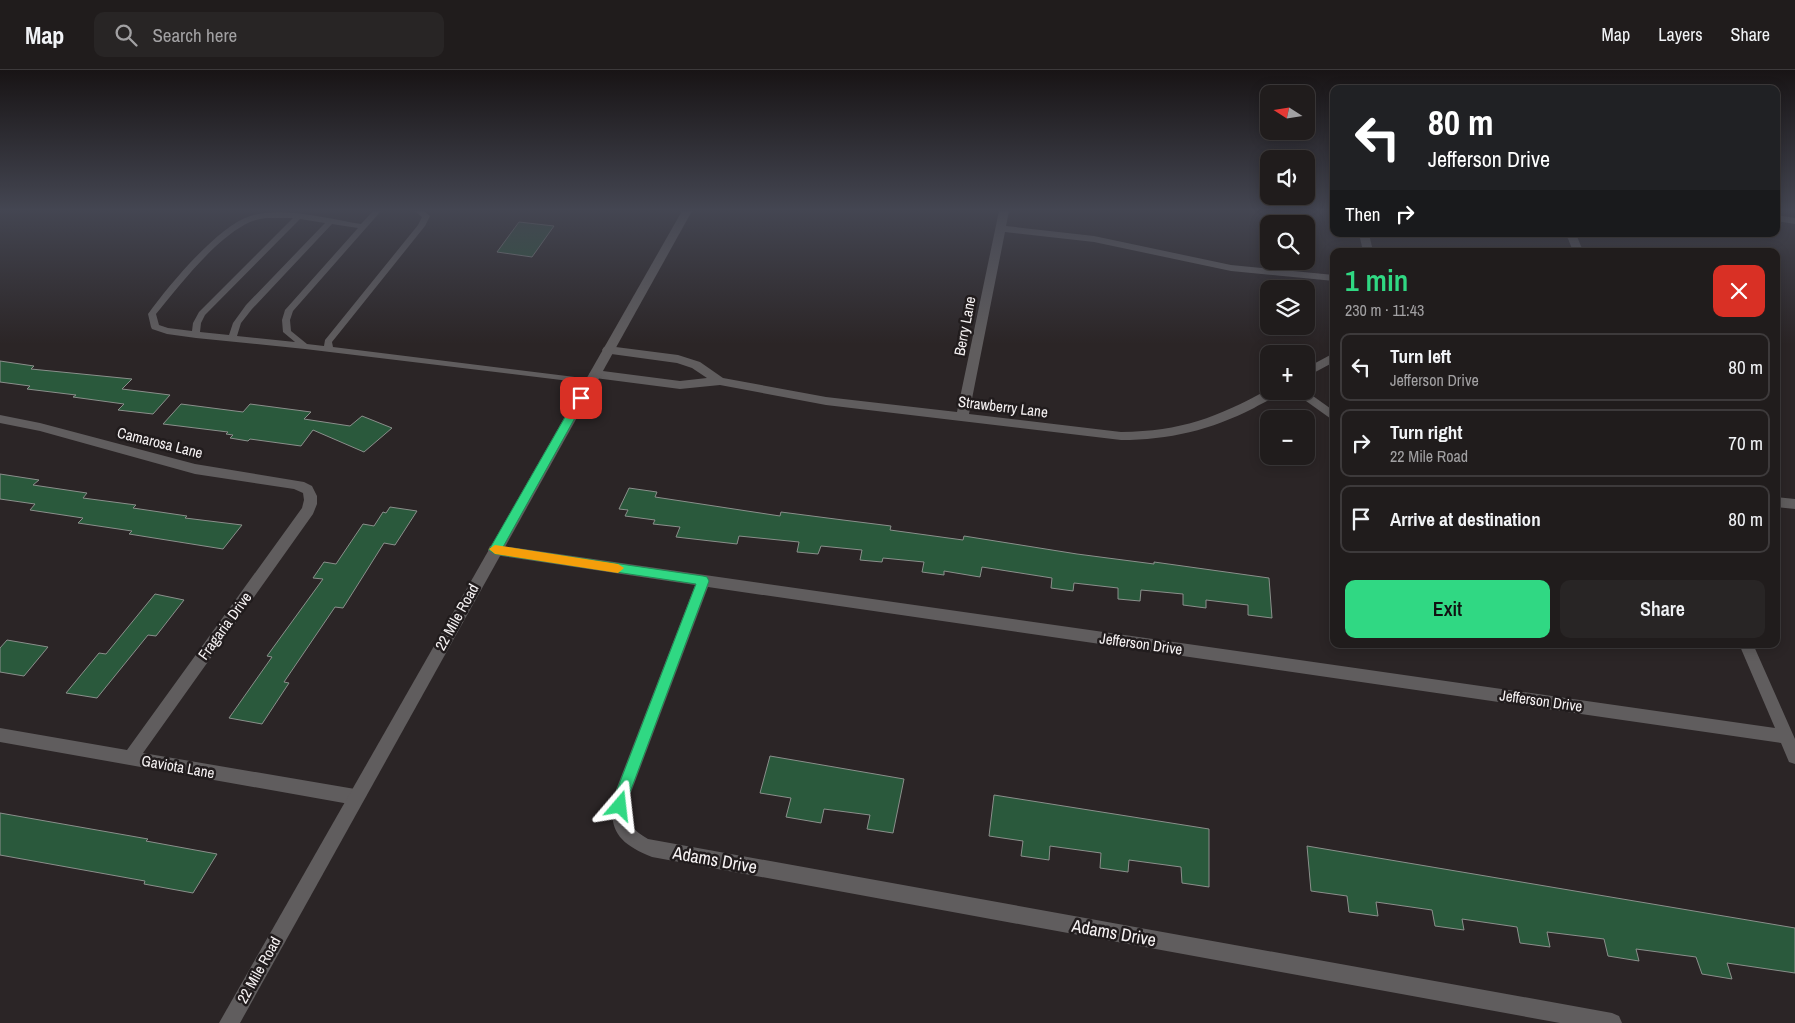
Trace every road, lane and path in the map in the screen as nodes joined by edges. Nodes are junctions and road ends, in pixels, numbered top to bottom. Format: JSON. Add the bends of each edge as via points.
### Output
{"nodes":[{"id":1,"x":204,"y":255,"type":"edge"},
{"id":2,"x":260,"y":255,"type":"edge"},
{"id":3,"x":298,"y":255,"type":"edge"},
{"id":4,"x":338,"y":255,"type":"edge"},
{"id":5,"x":397,"y":255,"type":"edge"},
{"id":6,"x":662,"y":255,"type":"edge"},
{"id":7,"x":995,"y":255,"type":"edge"},
{"id":8,"x":1172,"y":255,"type":"edge"},
{"id":9,"x":1330,"y":278,"type":"edge"},
{"id":10,"x":196,"y":335,"type":"junction"},
{"id":11,"x":232,"y":339,"type":"junction"},
{"id":12,"x":305,"y":346,"type":"junction"},
{"id":13,"x":329,"y":349,"type":"junction"},
{"id":14,"x":608,"y":350,"type":"junction"},
{"id":15,"x":1330,"y":359,"type":"edge"},
{"id":16,"x":1315,"y":368,"type":"edge"},
{"id":17,"x":593,"y":378,"type":"junction"},
{"id":18,"x":720,"y":381,"type":"junction"},
{"id":19,"x":1260,"y":399,"type":"edge"},
{"id":20,"x":1310,"y":400,"type":"edge"},
{"id":21,"x":1330,"y":414,"type":"edge"},
{"id":22,"x":962,"y":418,"type":"junction"},
{"id":23,"x":0,"y":419,"type":"edge"},
{"id":24,"x":311,"y":492,"type":"joint"},
{"id":25,"x":1780,"y":502,"type":"edge"},
{"id":26,"x":1795,"y":504,"type":"edge"},
{"id":27,"x":495,"y":550,"type":"junction"},
{"id":28,"x":703,"y":581,"type":"junction"},
{"id":29,"x":1748,"y":648,"type":"edge"},
{"id":30,"x":0,"y":736,"type":"edge"},
{"id":31,"x":1786,"y":737,"type":"junction"},
{"id":32,"x":1795,"y":757,"type":"edge"},
{"id":33,"x":130,"y":758,"type":"junction"},
{"id":34,"x":355,"y":797,"type":"junction"},
{"id":35,"x":229,"y":1023,"type":"edge"},
{"id":36,"x":1612,"y":1023,"type":"edge"}],
"edges":[{"from":1,"to":10,"type":"lane","via":[[152,314],[154,326]]},
{"from":2,"to":10,"type":"lane","via":[[202,314]]},
{"from":3,"to":11,"type":"lane","via":[[249,307],[237,323]]},
{"from":4,"to":12,"type":"lane","via":[[289,310],[287,332]]},
{"from":5,"to":13,"type":"lane","via":[[328,342]]},
{"from":6,"to":14,"type":"street","name":"22 Mile Road"},
{"from":7,"to":22,"type":"street","name":"Berry Lane"},
{"from":8,"to":9,"type":"street","via":[[1232,268]]},
{"from":10,"to":11,"type":"lane"},
{"from":11,"to":12,"type":"lane"},
{"from":12,"to":13,"type":"lane"},
{"from":13,"to":17,"type":"lane"},
{"from":14,"to":17,"type":"street","name":"22 Mile Road"},
{"from":14,"to":18,"type":"street","name":"Strawberry Lane","via":[[678,359],[696,364]]},
{"from":15,"to":16,"type":"street"},
{"from":17,"to":18,"type":"street","name":"Strawberry Lane","via":[[680,385]]},
{"from":17,"to":27,"type":"street","name":"22 Mile Road"},
{"from":18,"to":22,"type":"street","name":"Strawberry Lane","via":[[800,397]]},
{"from":19,"to":22,"type":"street","name":"Strawberry Lane","via":[[1222,420],[1156,435],[1102,435]]},
{"from":20,"to":21,"type":"street"},
{"from":23,"to":24,"type":"street","name":"Camarosa Lane","via":[[195,470],[305,486]]},
{"from":24,"to":33,"type":"street","name":"Fragaria Drive","via":[[308,510]]},
{"from":25,"to":26,"type":"street"},
{"from":27,"to":28,"type":"street","name":"Jefferson Drive"},
{"from":27,"to":34,"type":"street","name":"22 Mile Road"},
{"from":28,"to":31,"type":"street","name":"Jefferson Drive"},
{"from":28,"to":36,"type":"street","name":"Adams Drive","via":[[622,795],[622,829],[638,844]]},
{"from":29,"to":31,"type":"street"},
{"from":30,"to":33,"type":"street","name":"Gaviota Lane"},
{"from":31,"to":32,"type":"street"},
{"from":33,"to":34,"type":"street","name":"Gaviota Lane"},
{"from":34,"to":35,"type":"street","name":"22 Mile Road"}]}
